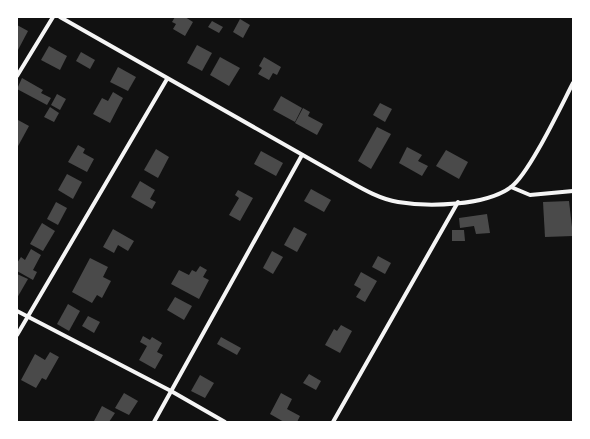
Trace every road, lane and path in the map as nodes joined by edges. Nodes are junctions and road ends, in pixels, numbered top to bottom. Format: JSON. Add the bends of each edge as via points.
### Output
{"nodes":[{"id":1,"x":53,"y":17,"type":"edge"},
{"id":2,"x":60,"y":17,"type":"edge"},
{"id":3,"x":17,"y":76,"type":"edge"},
{"id":4,"x":167,"y":79,"type":"junction"},
{"id":5,"x":573,"y":83,"type":"edge"},
{"id":6,"x":302,"y":155,"type":"junction"},
{"id":7,"x":512,"y":187,"type":"junction"},
{"id":8,"x":573,"y":191,"type":"edge"},
{"id":9,"x":458,"y":202,"type":"junction"},
{"id":10,"x":17,"y":310,"type":"edge"},
{"id":11,"x":28,"y":316,"type":"junction"},
{"id":12,"x":17,"y":335,"type":"edge"},
{"id":13,"x":171,"y":391,"type":"junction"},
{"id":14,"x":154,"y":422,"type":"edge"},
{"id":15,"x":226,"y":422,"type":"edge"},
{"id":16,"x":333,"y":422,"type":"edge"}],
"edges":[{"from":1,"to":3,"type":"street"},
{"from":2,"to":4,"type":"street"},
{"from":4,"to":6,"type":"street"},
{"from":4,"to":11,"type":"street"},
{"from":5,"to":7,"type":"street","via":[[529,164]]},
{"from":6,"to":9,"type":"street","via":[[345,179],[397,202]]},
{"from":6,"to":13,"type":"street"},
{"from":7,"to":8,"type":"street","via":[[530,195]]},
{"from":7,"to":9,"type":"street","via":[[487,199]]},
{"from":9,"to":16,"type":"street"},
{"from":10,"to":11,"type":"street"},
{"from":11,"to":12,"type":"street"},
{"from":11,"to":13,"type":"street"},
{"from":13,"to":14,"type":"street"},
{"from":13,"to":15,"type":"street"}]}
